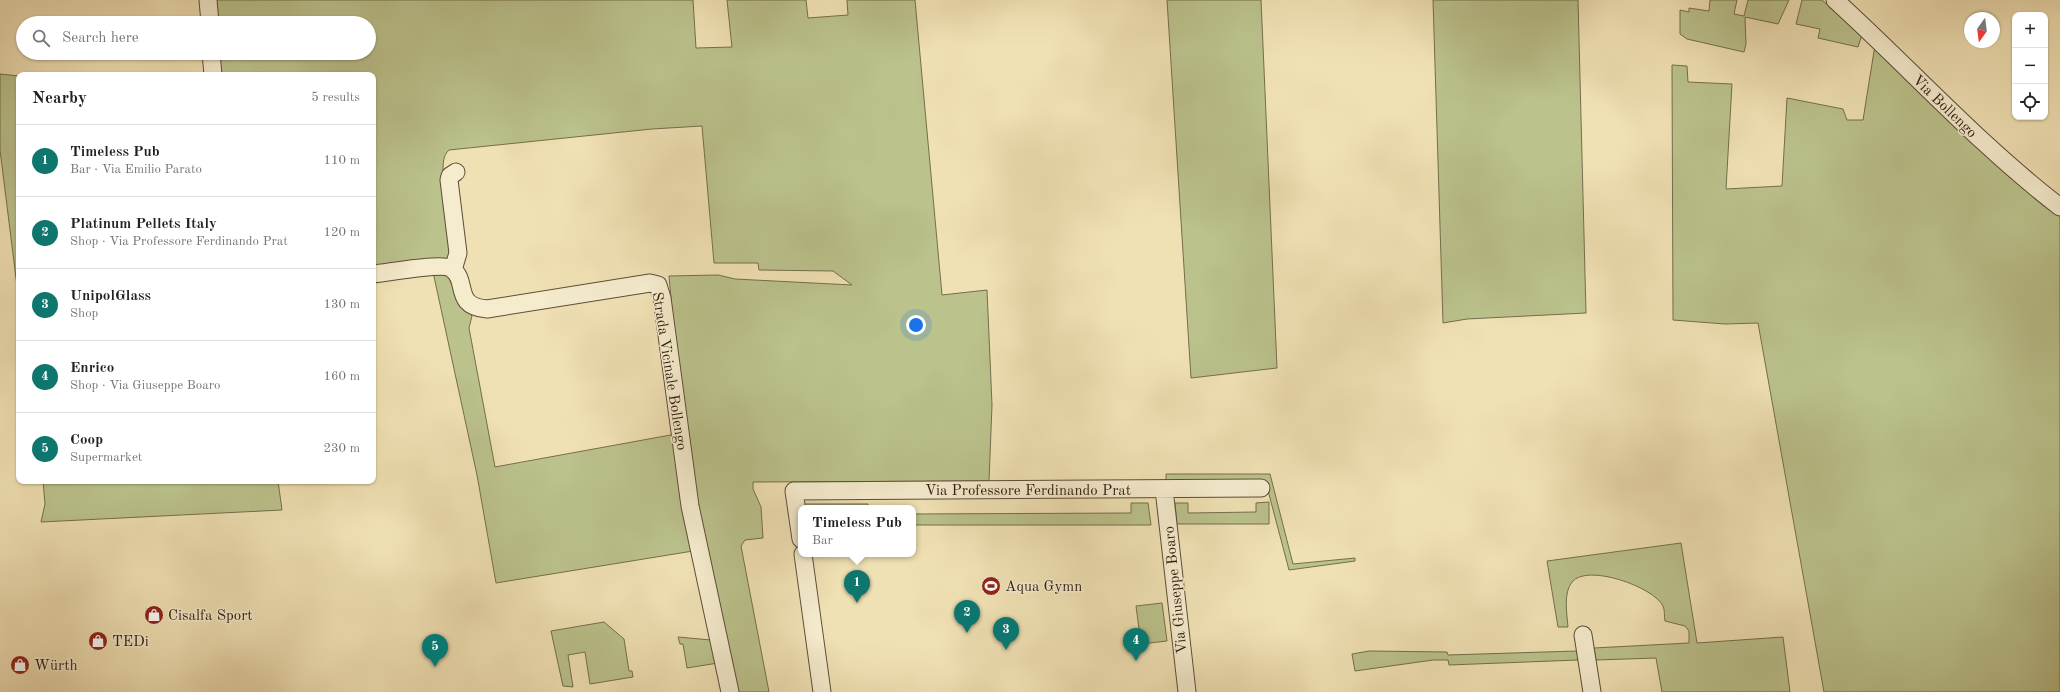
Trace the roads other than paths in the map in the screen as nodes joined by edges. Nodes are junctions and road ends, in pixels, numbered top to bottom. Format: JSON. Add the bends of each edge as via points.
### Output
{"nodes":[{"id":1,"x":208,"y":0,"type":"edge"},
{"id":2,"x":1835,"y":0,"type":"edge"},
{"id":3,"x":209,"y":16,"type":"edge"},
{"id":4,"x":212,"y":60,"type":"edge"},
{"id":5,"x":213,"y":72,"type":"edge"},
{"id":6,"x":456,"y":172,"type":"dead end"},
{"id":7,"x":2060,"y":207,"type":"edge"},
{"id":8,"x":453,"y":270,"type":"junction"},
{"id":9,"x":376,"y":274,"type":"edge"},
{"id":10,"x":1261,"y":488,"type":"dead end"},
{"id":11,"x":1164,"y":489,"type":"junction"},
{"id":12,"x":798,"y":518,"type":"edge"},
{"id":13,"x":803,"y":557,"type":"edge"},
{"id":14,"x":1583,"y":635,"type":"dead end"},
{"id":15,"x":730,"y":692,"type":"edge"},
{"id":16,"x":822,"y":692,"type":"edge"},
{"id":17,"x":1187,"y":692,"type":"edge"},
{"id":18,"x":1592,"y":692,"type":"edge"}],
"edges":[{"from":1,"to":3,"type":"street"},
{"from":2,"to":7,"type":"street","name":"Via Bollengo","via":[[1954,116]]},
{"from":4,"to":5,"type":"street"},
{"from":6,"to":8,"type":"street","via":[[449,180],[458,253]]},
{"from":8,"to":9,"type":"street","via":[[439,266]]},
{"from":8,"to":15,"type":"street","name":"Strada Vicinale Bollengo","via":[[457,274],[463,296],[476,308],[486,309],[650,283],[658,285],[662,298],[690,506]]},
{"from":10,"to":11,"type":"street","name":"Via Professore Ferdinando Prat"},
{"from":11,"to":12,"type":"street","name":"Via Professore Ferdinando Prat","via":[[794,491]]},
{"from":11,"to":17,"type":"street","name":"Via Giuseppe Boaro"},
{"from":13,"to":16,"type":"street"},
{"from":14,"to":18,"type":"street"}]}
